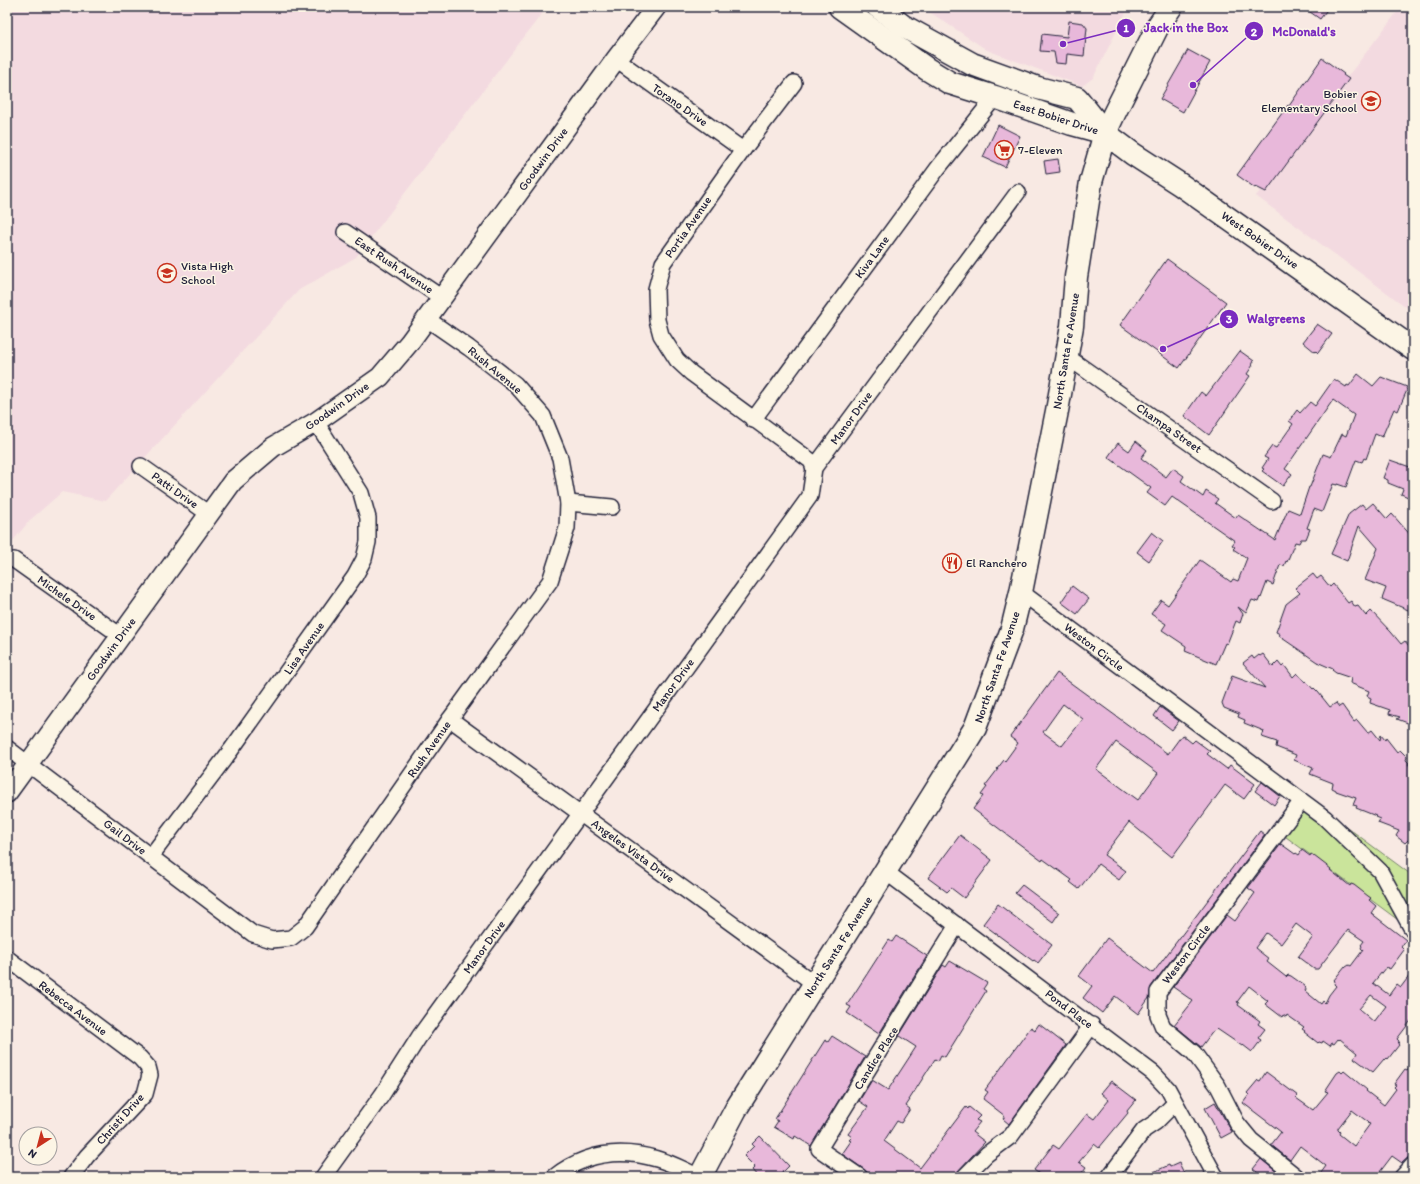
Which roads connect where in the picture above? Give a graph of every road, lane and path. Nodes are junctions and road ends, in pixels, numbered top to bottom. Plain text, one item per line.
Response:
1 (656, 7) edge
2 (840, 7) edge
3 (878, 7) edge
4 (1171, 7) edge
5 (616, 59) junction
6 (794, 83) dead end
7 (995, 97) junction
8 (1105, 133) junction
9 (743, 150) junction
10 (1018, 192) dead end
11 (345, 232) dead end
12 (442, 298) junction
13 (427, 319) junction
14 (1413, 349) edge
15 (1066, 356) junction
16 (753, 420) junction
17 (316, 422) junction
18 (141, 466) dead end
19 (814, 468) junction
20 (1272, 501) dead end
21 (568, 503) junction
22 (612, 507) dead end
23 (209, 514) junction
24 (14, 560) dead end
25 (1021, 592) junction
26 (121, 636) junction
27 (450, 719) junction
28 (7, 748) edge
29 (28, 764) junction
30 (7, 793) edge
31 (1301, 802) junction
32 (580, 813) junction
33 (151, 856) junction
34 (886, 872) junction
35 (957, 925) junction
36 (242, 926) joint
37 (1413, 931) edge
38 (7, 958) edge
39 (815, 984) junction
40 (1092, 1025) junction
41 (140, 1058) joint
42 (1175, 1103) junction
43 (1413, 1165) edge
44 (71, 1177) edge
45 (322, 1177) edge
46 (554, 1177) edge
47 (700, 1177) edge
48 (860, 1177) edge
49 (964, 1177) edge
50 (1109, 1177) edge
51 (1216, 1177) edge
52 (1298, 1177) edge
53 (1402, 1177) edge

1 - 5 street, Goodwin Drive
2 - 7 main road, East Bobier Drive
3 - 8 main road, East Bobier Drive
4 - 8 main road, North Santa Fe Avenue
5 - 9 street, Torano Drive
5 - 12 street, Goodwin Drive
6 - 9 street, Portia Avenue
7 - 8 main road, East Bobier Drive
7 - 16 street, Kiva Lane
8 - 14 main road, West Bobier Drive
8 - 15 main road, North Santa Fe Avenue
9 - 16 street, Portia Avenue
10 - 19 street, Manor Drive
11 - 12 street, East Rush Avenue
12 - 13 street, Goodwin Drive
13 - 17 street, Goodwin Drive
13 - 21 street, Rush Avenue
15 - 20 street, Champa Street
15 - 25 main road, North Santa Fe Avenue
16 - 19 street, Portia Avenue
17 - 23 street, Goodwin Drive
17 - 33 street, Lisa Avenue
18 - 23 street, Patti Drive
19 - 32 street, Manor Drive
21 - 22 street
21 - 27 street, Rush Avenue
23 - 26 street, Goodwin Drive
24 - 26 street, Michele Drive
25 - 31 street, Weston Circle
25 - 34 main road, North Santa Fe Avenue
26 - 29 street, Goodwin Drive
27 - 32 street, Angeles Vista Drive
27 - 36 street, Rush Avenue
28 - 29 street, Gail Drive
29 - 30 street, Goodwin Drive
29 - 33 street, Gail Drive
31 - 37 street, Weston Circle
31 - 52 street, Weston Circle
32 - 39 street, Angeles Vista Drive
32 - 45 street, Manor Drive
33 - 36 street, Gail Drive
34 - 35 street, Pond Place
34 - 39 main road, North Santa Fe Avenue
35 - 40 street, Pond Place
35 - 48 street, Candice Place
38 - 41 street, Rebecca Avenue
39 - 47 main road, North Santa Fe Avenue
40 - 42 street, Pond Place
40 - 49 street
41 - 44 street, Christi Drive
42 - 50 street
42 - 51 street, Pond Place
43 - 53 street
46 - 47 street

